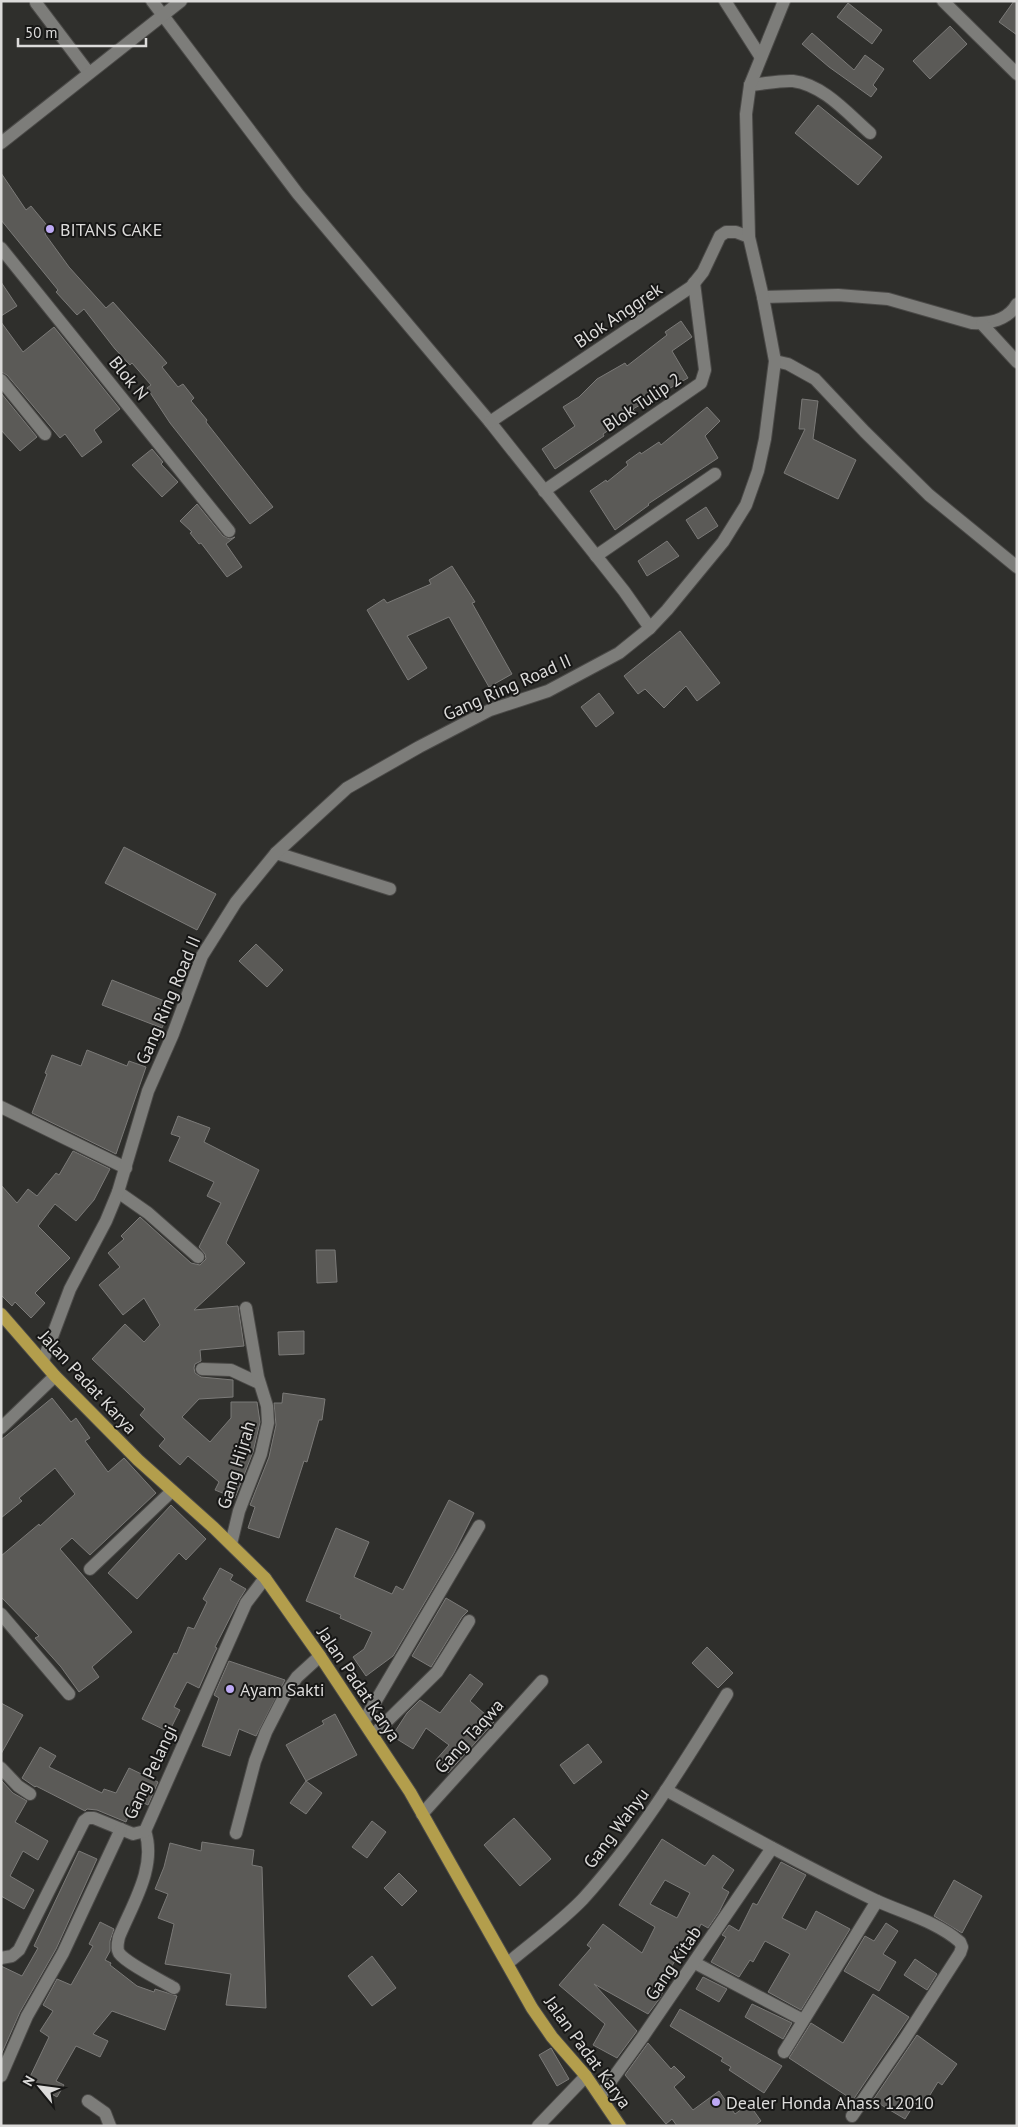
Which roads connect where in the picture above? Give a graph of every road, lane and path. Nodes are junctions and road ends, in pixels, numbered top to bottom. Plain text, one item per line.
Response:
1 (152, 1) edge
2 (181, 1) edge
3 (725, 1) edge
4 (784, 1) edge
5 (943, 1) edge
6 (36, 3) dead end
7 (162, 16) junction
8 (760, 56) junction
9 (89, 73) junction
10 (1017, 74) edge
11 (750, 85) junction
12 (870, 133) dead end
13 (1, 143) edge
14 (749, 237) junction
15 (1, 248) edge
16 (694, 283) junction
17 (763, 297) junction
18 (1017, 304) edge
19 (982, 324) junction
20 (775, 361) junction
21 (1017, 362) edge
22 (1, 380) edge
23 (490, 422) junction
24 (45, 434) dead end
25 (715, 474) dead end
26 (544, 491) junction
27 (229, 531) dead end
28 (596, 556) junction
29 (1017, 566) edge
30 (650, 628) junction
31 (276, 853) junction
32 (390, 890) dead end
33 (1, 1107) edge
34 (126, 1168) junction
35 (118, 1192) junction
36 (198, 1257) dead end
37 (246, 1308) dead end
38 (1, 1314) edge
39 (43, 1361) junction
40 (202, 1369) dead end
41 (55, 1376) junction
42 (259, 1383) junction
43 (1, 1428) edge
44 (172, 1491) junction
45 (479, 1526) dead end
46 (231, 1544) junction
47 (90, 1569) dead end
48 (266, 1578) junction
49 (1, 1614) edge
50 (469, 1621) dead end
51 (320, 1656) junction
52 (542, 1681) dead end
53 (69, 1694) dead end
54 (727, 1694) dead end
55 (364, 1721) junction
56 (373, 1734) junction
57 (1, 1768) edge
58 (666, 1790) junction
59 (30, 1794) dead end
60 (422, 1814) junction
61 (121, 1829) junction
62 (145, 1832) junction
63 (236, 1834) dead end
64 (772, 1848) junction
65 (877, 1901) junction
66 (1, 1958) edge
67 (508, 1963) junction
68 (695, 1963) junction
69 (174, 1988) dead end
70 (803, 2020) junction
71 (784, 2052) dead end
72 (1, 2076) edge
73 (586, 2076) junction
74 (600, 2096) junction
75 (88, 2101) dead end
76 (852, 2116) dead end
77 (110, 2126) edge
78 (538, 2126) edge
79 (620, 2126) edge

1 - 7 street
2 - 7 street
3 - 8 street
4 - 8 street, Gang Ring Road II
5 - 10 street
6 - 9 street
7 - 9 street
7 - 23 street
8 - 11 street, Gang Ring Road II
9 - 13 street
11 - 12 street
11 - 14 street, Gang Ring Road II
14 - 16 street, Blok Anggrek
14 - 17 street, Gang Ring Road II
15 - 27 street, Blok N
16 - 23 street, Blok Anggrek
16 - 26 street, Blok Tulip 2
17 - 19 street
17 - 20 street, Gang Ring Road II
18 - 19 street
19 - 21 street
20 - 29 street
20 - 30 street, Gang Ring Road II
22 - 24 street
23 - 26 street
25 - 28 street
26 - 28 street
28 - 30 street
30 - 31 street, Gang Ring Road II
31 - 32 street
31 - 34 street, Gang Ring Road II
33 - 34 street
34 - 35 street, Gang Ring Road II
35 - 36 street
35 - 39 street, Gang Ring Road II
37 - 42 street, Gang Hijrah
38 - 39 main road, Jalan Padat Karya
39 - 41 main road, Jalan Padat Karya
40 - 42 street
41 - 43 street
41 - 44 main road, Jalan Padat Karya
42 - 46 street, Gang Hijrah
44 - 46 main road, Jalan Padat Karya
44 - 47 street
45 - 55 street
46 - 48 main road, Jalan Padat Karya
48 - 51 main road, Jalan Padat Karya
48 - 62 street, Gang Pelangi
49 - 53 street
50 - 56 street
51 - 55 main road, Jalan Padat Karya
51 - 63 street
52 - 60 street, Gang Taqwa
54 - 58 street, Gang Wahyu
55 - 56 main road, Jalan Padat Karya
56 - 60 main road, Jalan Padat Karya
57 - 59 street
58 - 64 street
58 - 67 street, Gang Wahyu
60 - 67 main road, Jalan Padat Karya
61 - 62 street, Gang Pelangi
61 - 66 street, Gang Pelangi
61 - 72 street
62 - 69 street
64 - 65 street
64 - 68 street, Gang Kitab
65 - 70 street
65 - 76 street
67 - 73 main road, Jalan Padat Karya
68 - 70 street
68 - 74 street, Gang Kitab
70 - 71 street
73 - 74 main road, Jalan Padat Karya
73 - 78 street
74 - 79 main road, Jalan Padat Karya
75 - 77 street

